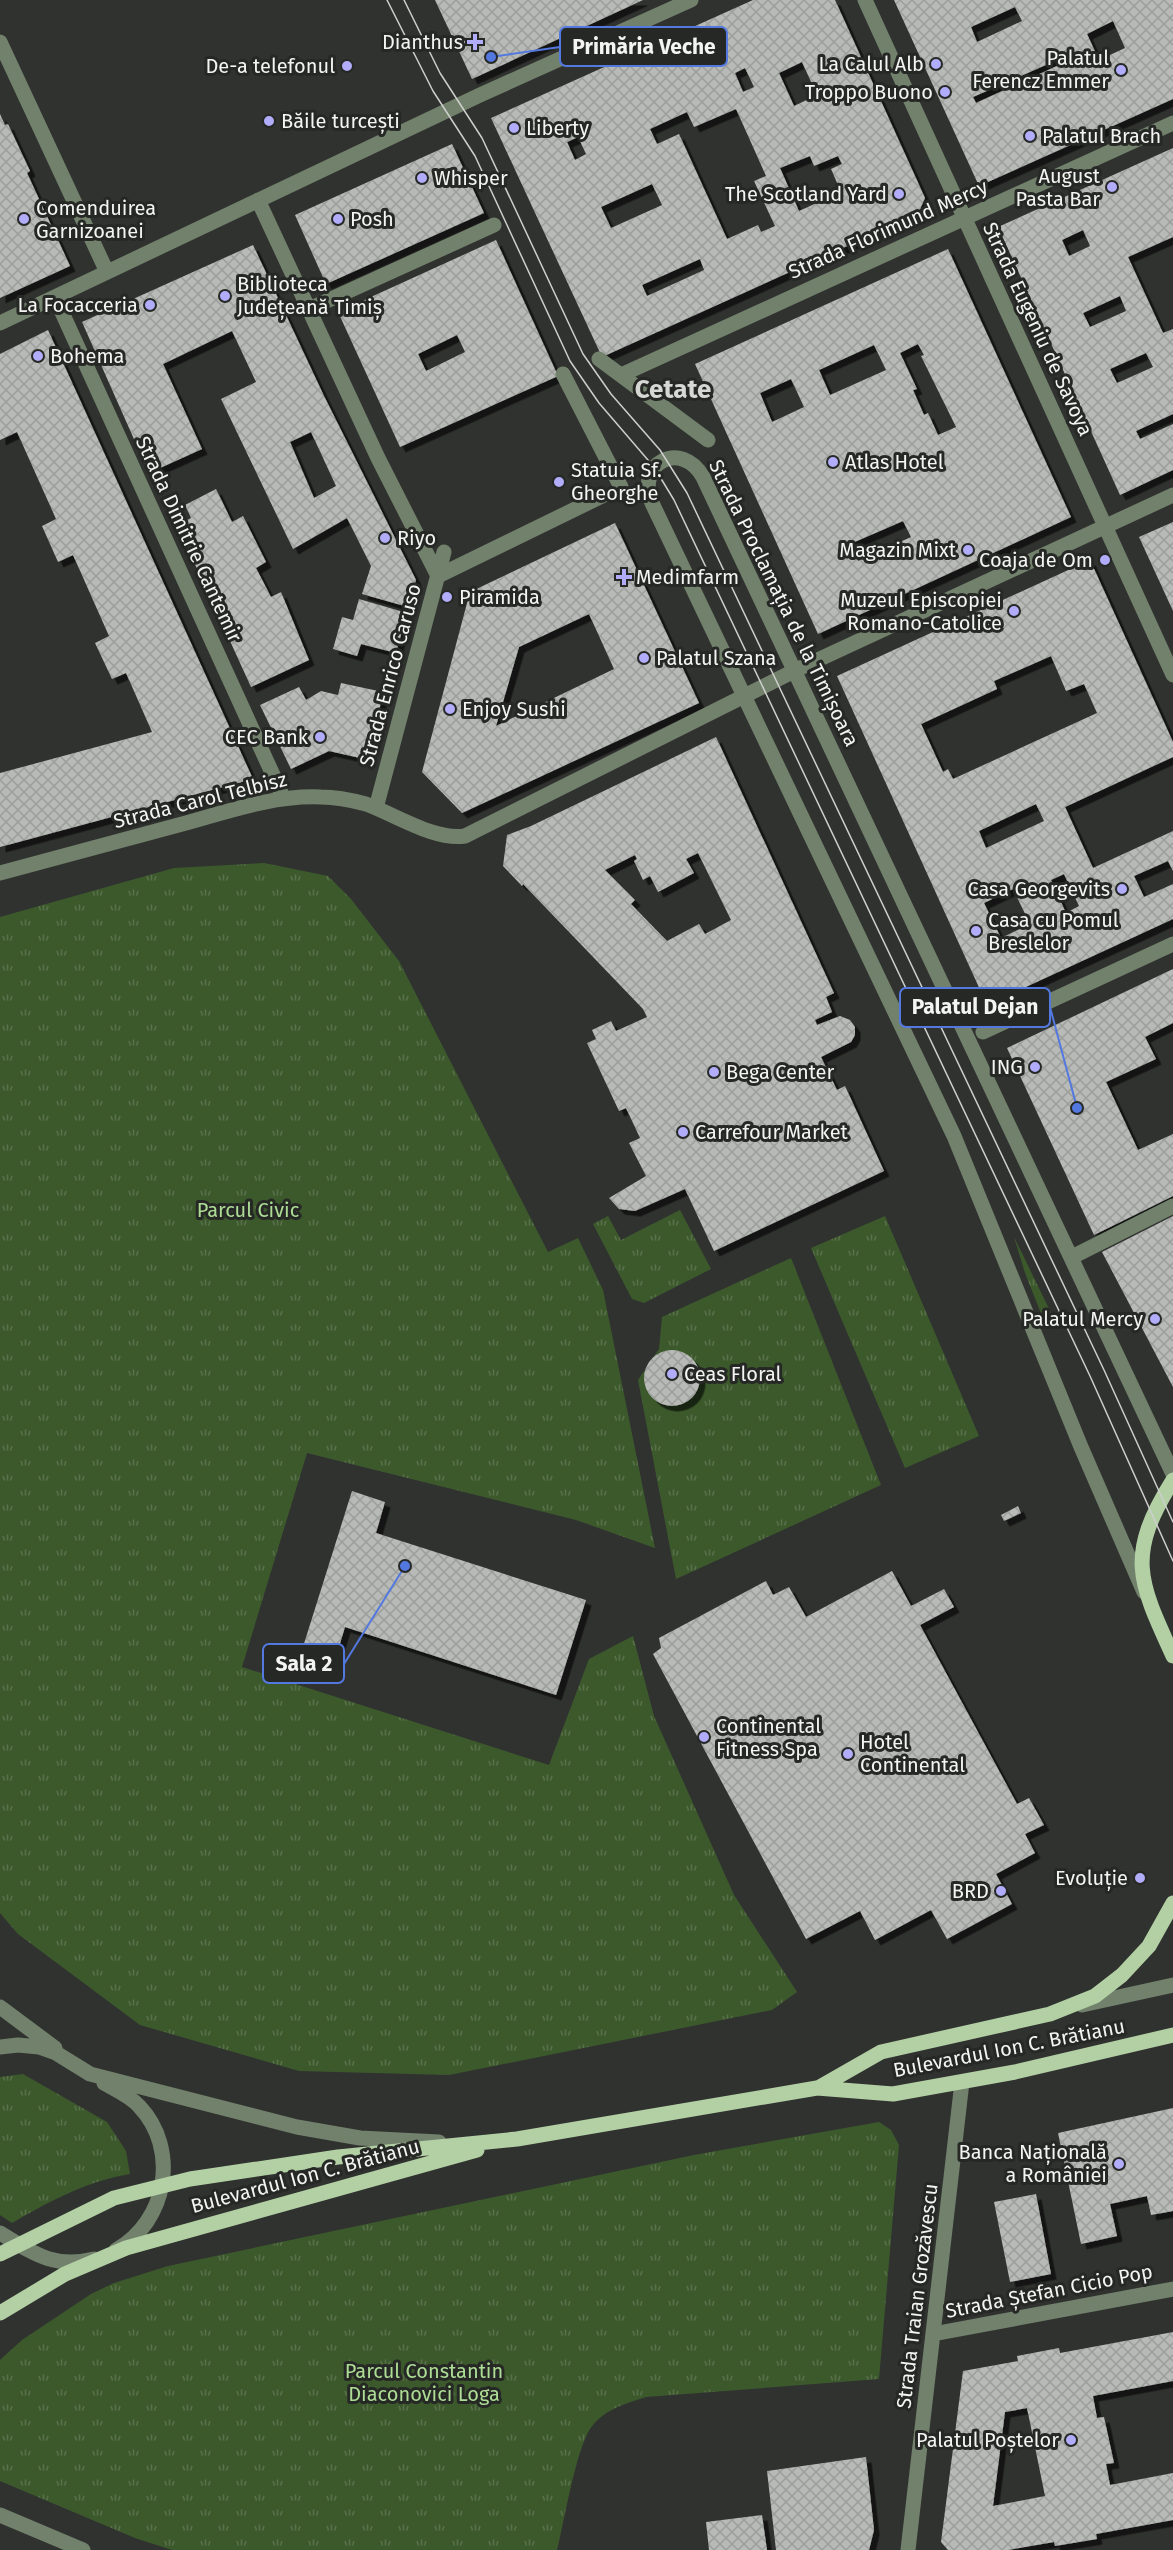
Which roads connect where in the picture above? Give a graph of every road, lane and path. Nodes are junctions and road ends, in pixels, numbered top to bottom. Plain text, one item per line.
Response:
1 (691, 0) edge
2 (865, 0) edge
3 (0, 42) edge
4 (1173, 123) edge
5 (258, 200) junction
6 (964, 217) junction
7 (494, 225) dead end
8 (107, 272) junction
9 (55, 297) junction
10 (309, 309) junction
11 (0, 323) edge
12 (599, 358) dead end
13 (563, 374) dead end
14 (621, 375) junction
15 (708, 440) dead end
16 (621, 487) dead end
17 (1173, 495) edge
18 (602, 496) dead end
19 (1106, 526) junction
20 (444, 552) dead end
21 (438, 576) junction
22 (796, 670) junction
23 (1173, 675) edge
24 (744, 697) junction
25 (284, 799) junction
26 (376, 808) junction
27 (0, 873) edge
28 (1173, 944) edge
29 (983, 1032) dead end
30 (1173, 1206) edge
31 (1072, 1257) junction
32 (1173, 1474) edge
33 (1173, 1480) edge
34 (1150, 1605) junction
35 (1173, 1656) edge
36 (1173, 1904) edge
37 (1173, 1985) edge
38 (0, 2007) edge
39 (1062, 2010) junction
40 (1173, 2035) edge
41 (0, 2047) edge
42 (90, 2074) junction
43 (962, 2082) junction
44 (817, 2088) junction
45 (517, 2139) junction
46 (162, 2185) junction
47 (0, 2233) edge
48 (18, 2244) junction
49 (0, 2254) edge
50 (105, 2255) junction
51 (1173, 2289) edge
52 (0, 2313) edge
53 (933, 2334) junction
54 (0, 2515) edge
55 (83, 2550) edge
56 (908, 2550) edge

1 - 5 street
2 - 6 street, Strada Eugeniu de Savoya
3 - 8 street
4 - 6 street, Strada Florimund Mercy
5 - 8 street
5 - 10 street
6 - 14 street, Strada Florimund Mercy
6 - 19 street, Strada Eugeniu de Savoya
7 - 10 street
8 - 9 street
9 - 11 street
9 - 25 street, Strada Dimitrie Cantemir
10 - 21 street
12 - 14 street
13 - 16 street
14 - 15 street
17 - 19 street, Strada Carol Telbisz
18 - 21 street
19 - 22 street, Strada Carol Telbisz
19 - 23 street, Strada Eugeniu de Savoya
20 - 21 street, Strada Enrico Caruso
21 - 26 street, Strada Enrico Caruso
22 - 24 street, Strada Carol Telbisz
22 - 24 street, Strada Proclamația de la Timișoara
22 - 31 street, Strada Proclamația de la Timișoara
24 - 26 street, Strada Carol Telbisz
24 - 34 street, Strada Proclamația de la Timișoara
25 - 26 street, Strada Carol Telbisz
25 - 27 street, Strada Carol Telbisz
28 - 29 street
30 - 31 street
31 - 32 street, Strada Proclamația de la Timișoara
33 - 34 main road
34 - 35 main road
36 - 39 main road, Bulevardul Ion C. Brătianu
37 - 39 street, Bulevardul Ion C. Brătianu
38 - 42 street, Bulevardul Ion C. Brătianu
39 - 44 main road, Bulevardul Ion C. Brătianu
40 - 43 main road, Bulevardul Ion C. Brătianu
41 - 42 street
42 - 45 street, Bulevardul Ion C. Brătianu
42 - 46 street, Bulevardul Ion C. Brătianu
43 - 44 main road, Bulevardul Ion C. Brătianu
43 - 53 street, Strada Traian Grozăvescu
44 - 45 main road, Bulevardul Ion C. Brătianu
45 - 46 main road, Bulevardul Ion C. Brătianu
45 - 50 main road, Bulevardul Ion C. Brătianu
46 - 48 main road, Bulevardul Ion C. Brătianu
46 - 50 street, Bulevardul Ion C. Brătianu
47 - 48 street, Bulevardul Ion C. Brătianu
48 - 49 main road, Bulevardul Ion C. Brătianu
48 - 50 street, Bulevardul Ion C. Brătianu
50 - 52 main road, Bulevardul Ion C. Brătianu
51 - 53 street, Strada Ștefan Cicio Pop
53 - 56 street, Strada Traian Grozăvescu
54 - 55 street

